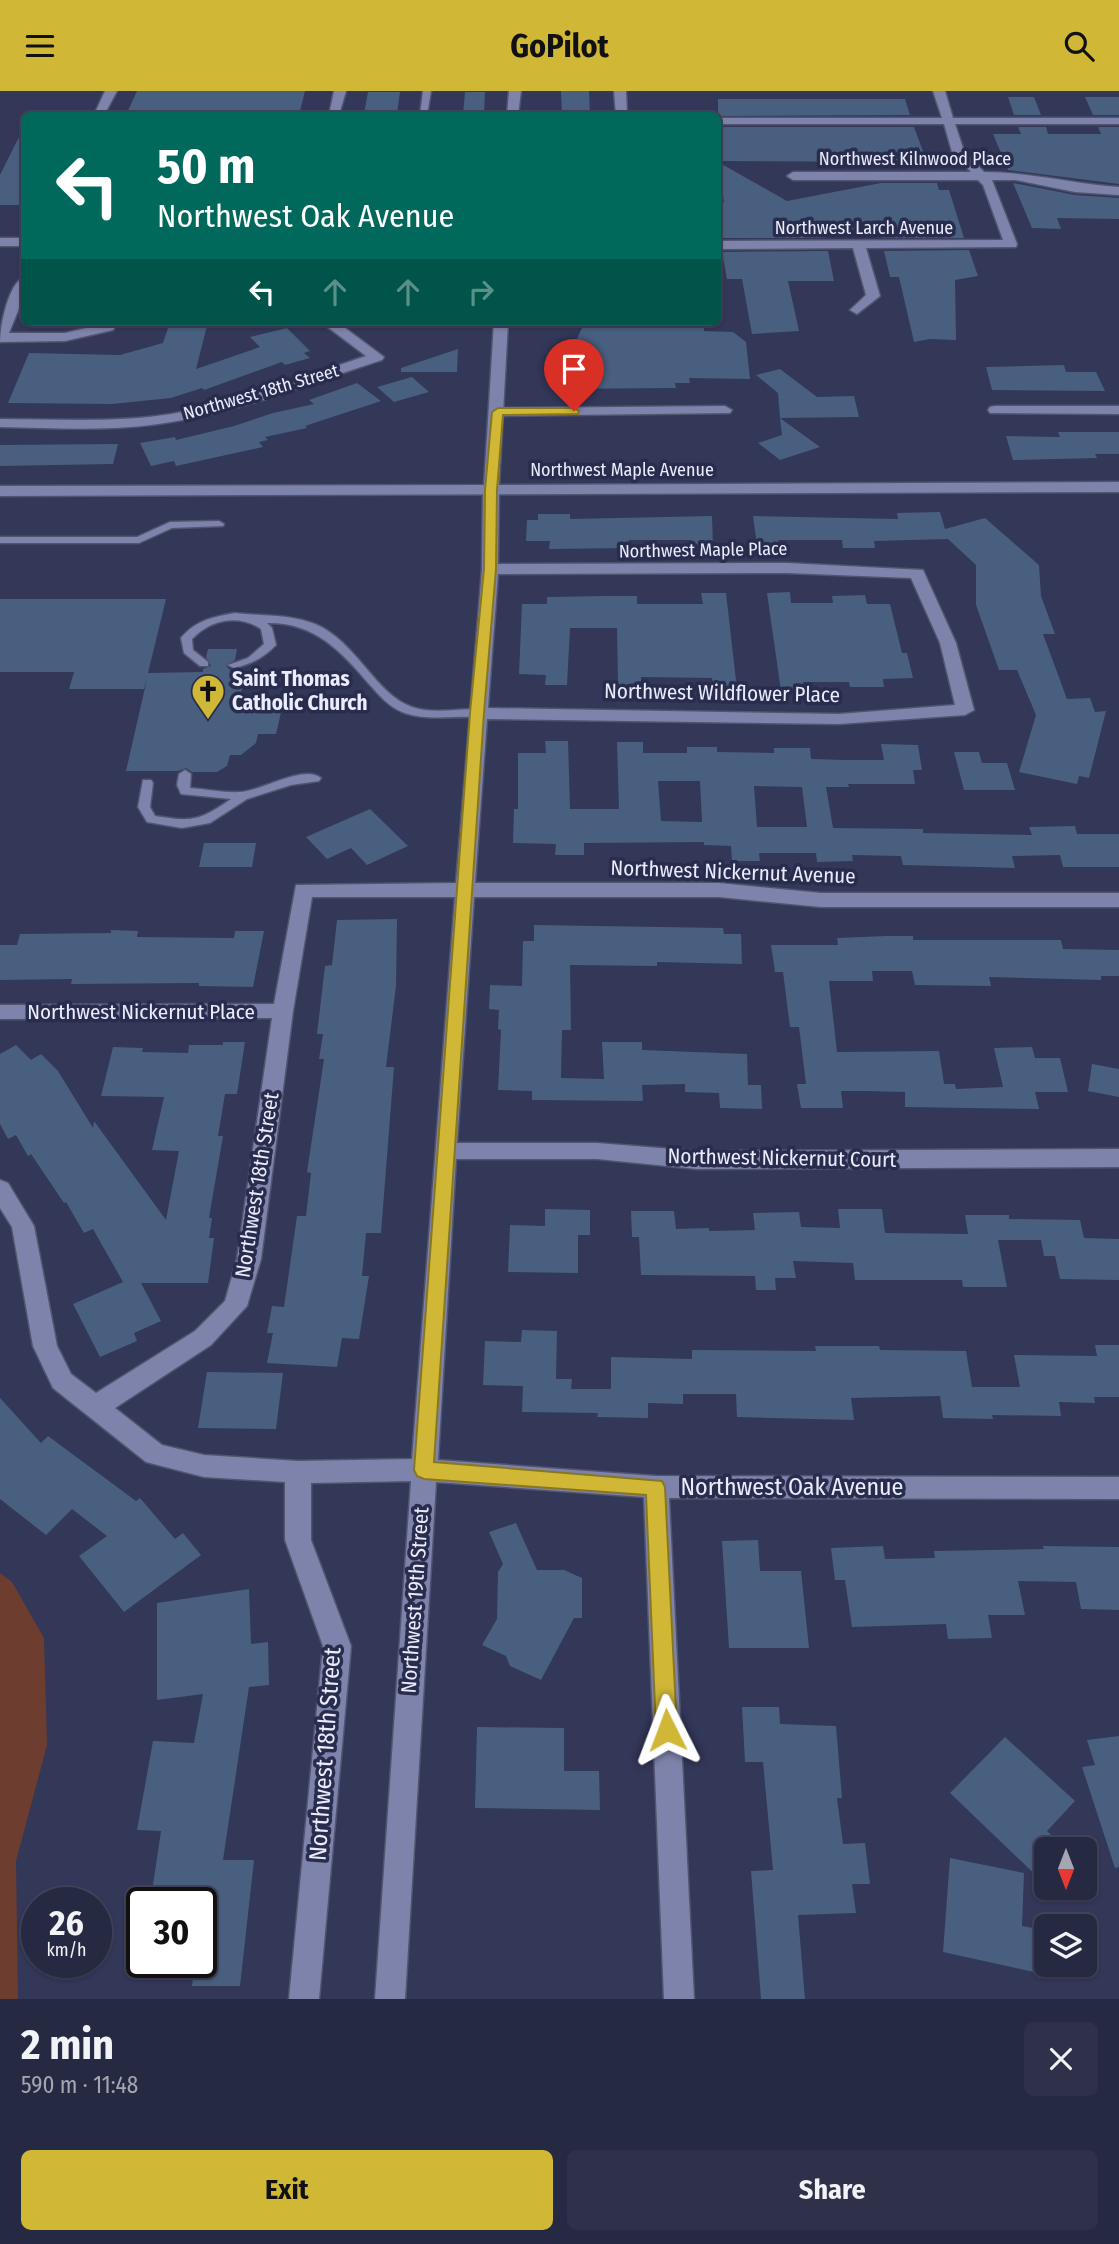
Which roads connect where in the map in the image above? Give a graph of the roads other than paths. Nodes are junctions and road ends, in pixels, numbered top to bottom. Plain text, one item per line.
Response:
1 (111, 91) edge
2 (340, 91) edge
3 (427, 91) edge
4 (514, 91) edge
5 (620, 91) edge
6 (939, 91) edge
7 (100, 112) edge
8 (335, 112) edge
9 (424, 112) edge
10 (513, 112) edge
11 (622, 112) edge
12 (721, 121) edge
13 (948, 121) junction
14 (1119, 121) edge
15 (980, 175) junction
16 (793, 176) dead end
17 (1119, 191) edge
18 (0, 242) edge
19 (21, 242) edge
20 (721, 245) edge
21 (859, 246) junction
22 (21, 288) edge
23 (857, 310) dead end
24 (334, 326) edge
25 (501, 326) edge
26 (108, 327) dead end
27 (0, 337) edge
28 (725, 410) dead end
29 (995, 410) dead end
30 (1119, 410) edge
31 (498, 412) junction
32 (0, 423) edge
33 (1119, 487) edge
34 (491, 490) junction
35 (0, 491) edge
36 (219, 524) dead end
37 (0, 540) edge
38 (490, 569) junction
39 (255, 620) junction
40 (204, 664) dead end
41 (234, 665) dead end
42 (965, 710) joint
43 (477, 713) junction
44 (185, 774) dead end
45 (315, 778) dead end
46 (147, 783) dead end
47 (243, 796) junction
48 (465, 889) junction
49 (303, 890) joint
50 (1119, 900) edge
51 (283, 1011) junction
52 (0, 1012) edge
53 (445, 1151) junction
54 (1119, 1158) edge
55 (0, 1189) edge
56 (94, 1408) junction
57 (424, 1470) junction
58 (298, 1472) junction
59 (656, 1487) junction
60 (1119, 1488) edge
61 (304, 1999) edge
62 (390, 1999) edge
63 (679, 1999) edge

1 - 7 street
2 - 8 street
3 - 9 lane
4 - 10 street
5 - 11 street
6 - 13 street
12 - 13 street
13 - 14 street
13 - 15 street
15 - 16 street, Northwest Kilnwood Place
15 - 17 street, Northwest Kilnwood Place
15 - 21 street, Northwest Larch Avenue
18 - 19 street
20 - 21 street, Northwest Larch Avenue
21 - 23 street
22 - 27 street
24 - 32 street, Northwest 18th Street
25 - 31 street, Northwest 19th Street
26 - 27 street
28 - 31 street
29 - 30 street
31 - 34 street, Northwest 19th Street
33 - 34 street, Northwest Maple Avenue
34 - 35 street, Northwest Maple Avenue
34 - 38 street, Northwest 19th Street
36 - 37 lane
38 - 42 street, Northwest Maple Place
38 - 43 street, Northwest 19th Street
39 - 40 lane
39 - 41 lane
39 - 43 lane
42 - 43 street, Northwest Wildflower Place
43 - 48 street, Northwest 19th Street
44 - 47 lane
45 - 47 lane
46 - 47 lane
48 - 49 street, Northwest Nickernut Avenue
48 - 50 street, Northwest Nickernut Avenue
48 - 53 street, Northwest 19th Street
49 - 51 street, Northwest 18th Street
51 - 52 street, Northwest Nickernut Place
51 - 56 street, Northwest 18th Street
53 - 54 street, Northwest Nickernut Court
53 - 57 street, Northwest 19th Street
55 - 56 street, Northwest Oak Avenue
56 - 58 street, Northwest Oak Avenue
57 - 58 street, Northwest Oak Avenue
57 - 59 street, Northwest Oak Avenue
57 - 62 street, Northwest 19th Street
58 - 61 street, Northwest 18th Street
59 - 60 street, Northwest Oak Avenue
59 - 63 street

